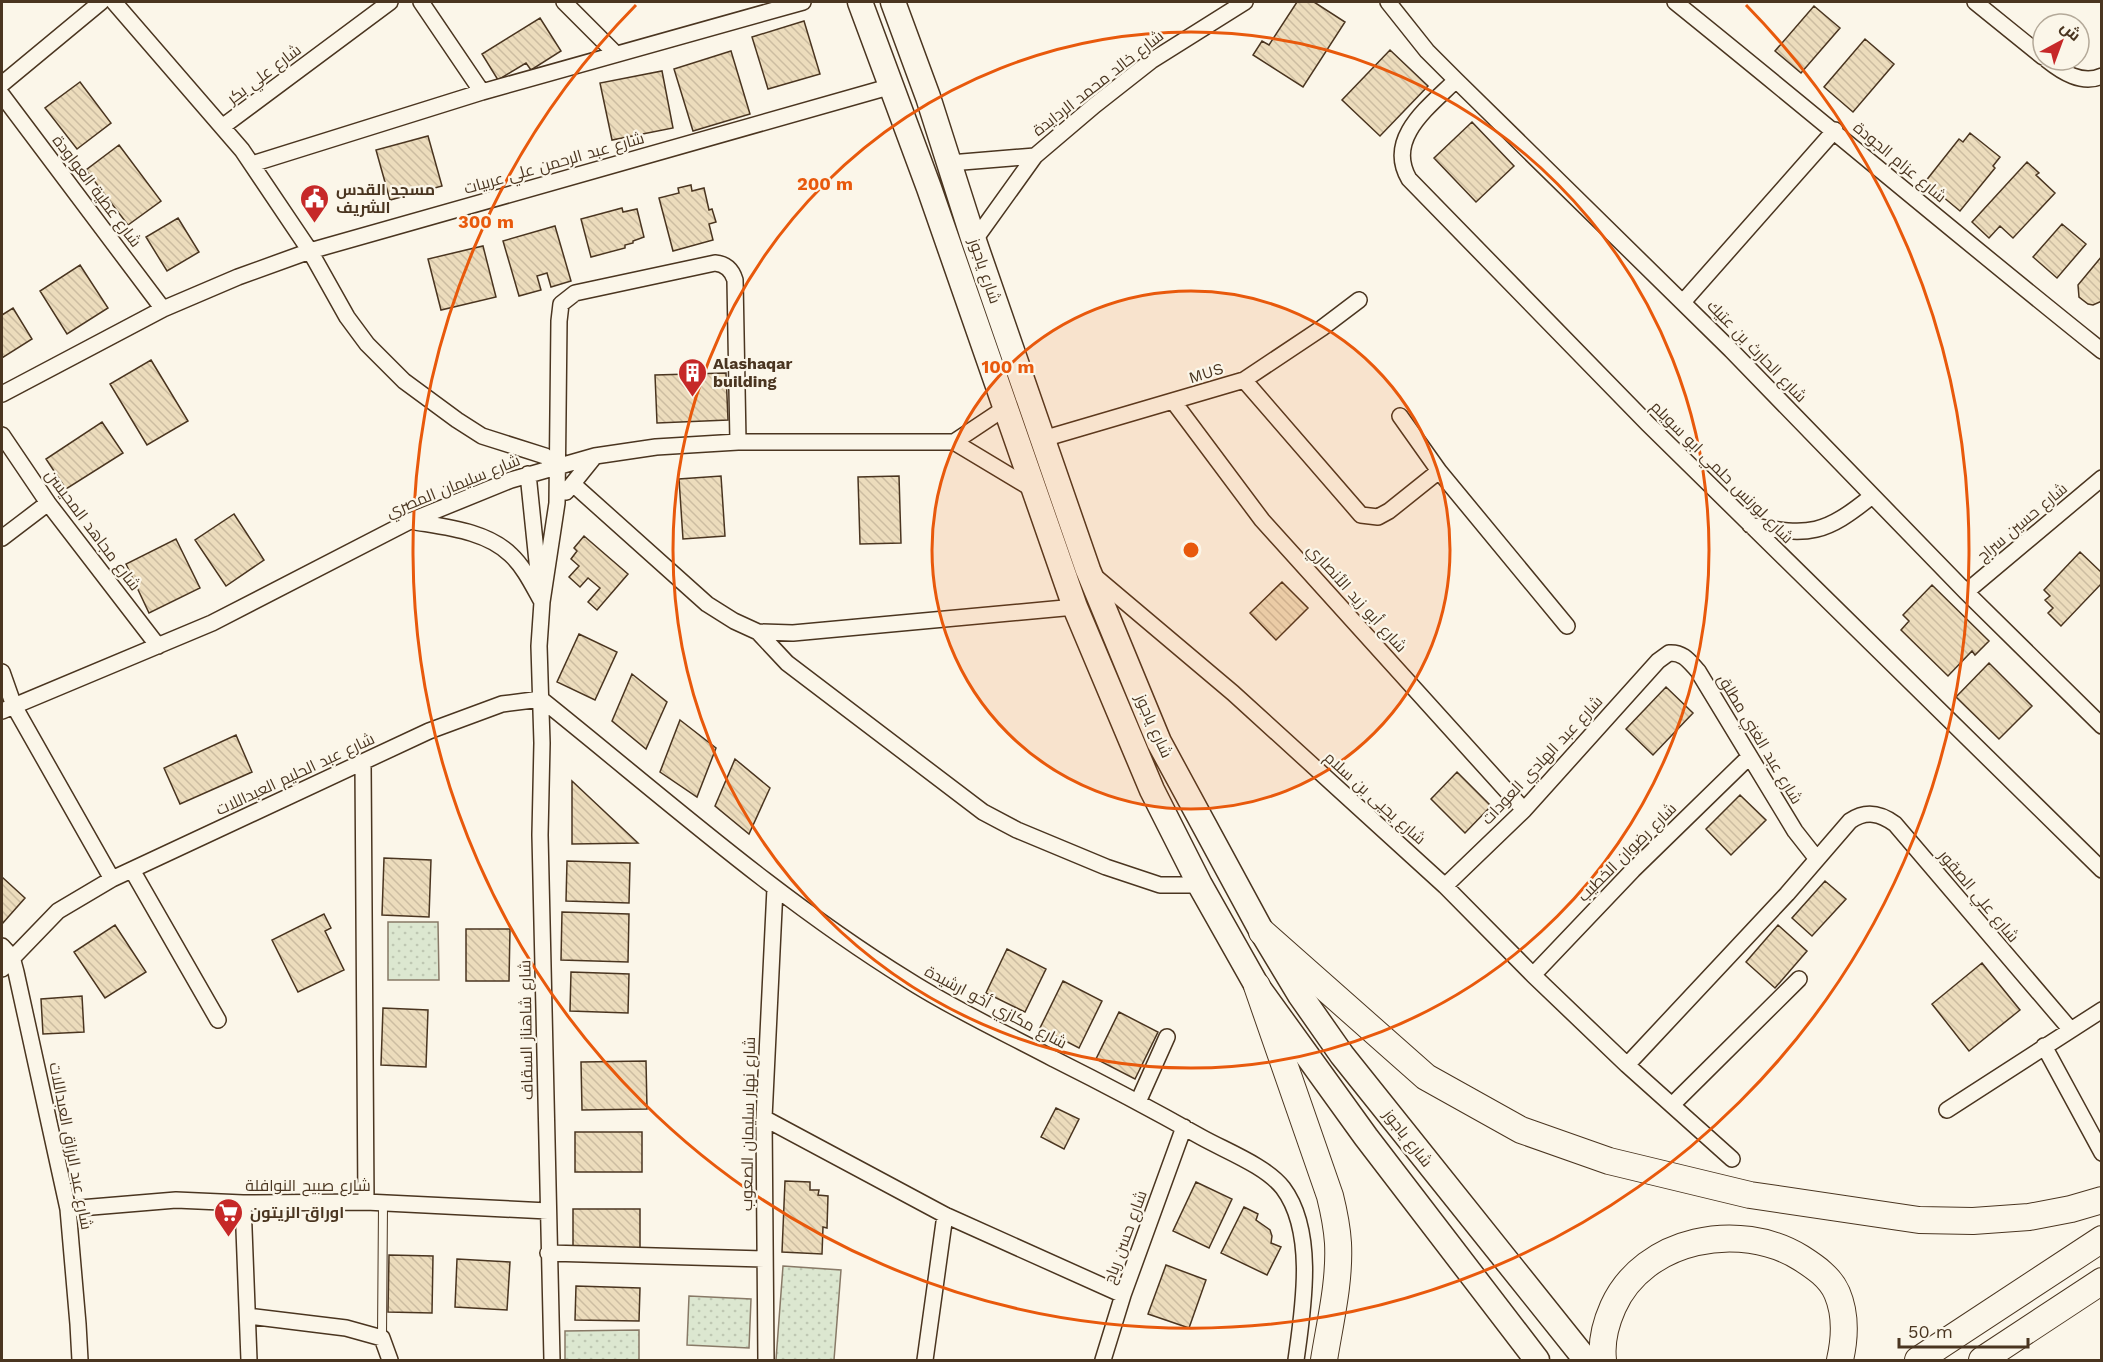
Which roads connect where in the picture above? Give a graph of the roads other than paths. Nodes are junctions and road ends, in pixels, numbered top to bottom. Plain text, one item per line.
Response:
1 (101, 2) edge
2 (114, 2) edge
3 (390, 2) edge
4 (421, 2) edge
5 (564, 2) edge
6 (803, 2) edge
7 (860, 2) edge
8 (895, 2) edge
9 (1245, 2) edge
10 (1388, 2) edge
11 (1675, 2) edge
12 (1975, 2) edge
13 (2031, 47) edge
14 (616, 54) junction
15 (2067, 72) edge
16 (2102, 76) edge
17 (1456, 80) junction
18 (2, 84) edge
19 (892, 86) junction
20 (482, 92) junction
21 (2, 95) edge
22 (222, 127) junction
23 (1834, 130) junction
24 (1035, 156) junction
25 (252, 164) junction
26 (950, 164) junction
27 (974, 241) junction
28 (310, 251) junction
29 (1359, 300) dead end
30 (1683, 302) junction
31 (164, 309) junction
32 (2102, 351) edge
33 (1244, 380) junction
34 (2, 394) edge
35 (1173, 401) junction
36 (1005, 408) junction
37 (1400, 416) dead end
38 (2, 435) edge
39 (1043, 439) junction
40 (738, 442) junction
41 (954, 442) junction
42 (595, 456) junction
43 (557, 466) junction
44 (1439, 471) junction
45 (528, 474) junction
46 (2102, 478) edge
47 (573, 484) junction
48 (1034, 490) junction
49 (1872, 496) junction
50 (48, 503) junction
51 (557, 503) junction
52 (410, 521) junction
53 (1750, 525) junction
54 (2, 538) edge
55 (1088, 570) junction
56 (1966, 592) junction
57 (542, 602) junction
58 (1075, 607) junction
59 (1567, 626) dead end
60 (758, 632) junction
61 (158, 645) junction
62 (1663, 657) joint
63 (2, 672) edge
64 (541, 699) junction
65 (8, 708) edge
66 (2102, 726) edge
67 (1749, 758) junction
68 (363, 763) junction
69 (1524, 810) junction
70 (1817, 859) junction
71 (132, 870) junction
72 (2102, 870) edge
73 (112, 879) junction
74 (1200, 885) junction
75 (1445, 886) junction
76 (775, 888) junction
77 (1262, 932) junction
78 (7, 951) edge
79 (2, 969) edge
80 (1533, 975) junction
81 (1799, 979) dead end
82 (1257, 986) junction
83 (2102, 1010) edge
84 (218, 1020) dead end
85 (2070, 1029) junction
86 (1167, 1037) dead end
87 (2044, 1046) junction
88 (1627, 1065) junction
89 (1138, 1102) junction
90 (1672, 1105) junction
91 (1947, 1110) dead end
92 (764, 1118) junction
93 (1184, 1127) junction
94 (2102, 1153) edge
95 (1732, 1159) dead end
96 (2102, 1200) edge
97 (243, 1203) junction
98 (366, 1203) junction
99 (383, 1204) junction
100 (68, 1209) junction
101 (548, 1211) junction
102 (945, 1215) junction
103 (2102, 1239) edge
104 (548, 1253) junction
105 (764, 1259) junction
106 (2102, 1281) edge
107 (1123, 1295) junction
108 (248, 1316) junction
109 (382, 1338) junction
110 (80, 1360) edge
111 (249, 1360) edge
112 (390, 1360) edge
113 (552, 1360) edge
114 (766, 1360) edge
115 (925, 1360) edge
116 (1103, 1360) edge
117 (1296, 1360) edge
118 (1324, 1360) edge
119 (1537, 1360) edge
120 (1586, 1360) edge
121 (1603, 1360) edge
122 (1840, 1360) edge
123 (1918, 1360) edge
124 (1982, 1360) edge

1 - 18 street
2 - 22 street
3 - 22 street, شارع علي بكر
4 - 20 street
5 - 14 street
6 - 14 street
7 - 19 main road, شارع ياجوز
8 - 26 main road, شارع ياجوز
9 - 24 street, شارع خالد محمد الردايدة
10 - 17 street, شارع الحارث بن عتيك
11 - 23 street, شارع عزام الجودة
12 - 13 street
14 - 20 street
15 - 16 street
17 - 30 street, شارع الحارث بن عتيك
17 - 53 street, شارع لورنس حلمي ابو سويلم
19 - 28 street, شارع عبد الرحمن علي عربيات
19 - 36 main road, شارع ياجوز
20 - 25 street
21 - 31 street, شارع عطية العواودة
22 - 25 street, شارع علي بكر
23 - 30 street
23 - 32 street, شارع عزام الجودة
24 - 26 street, شارع خالد محمد الردايدة
24 - 27 street, شارع خالد محمد الردايدة
25 - 28 street, شارع علي بكر
26 - 27 main road, شارع ياجوز
27 - 39 main road, شارع ياجوز
28 - 31 street, شارع عبد الرحمن علي عربيات
28 - 43 street, شارع علي بكر
29 - 33 street, MUS
30 - 49 street, شارع الحارث بن عتيك
31 - 34 street, شارع عبد الرحمن علي عربيات
33 - 35 street, MUS
33 - 44 street
35 - 39 street, MUS
35 - 69 street, شارع أبو زيد الأنصاري
36 - 41 street
36 - 48 main road, شارع ياجوز
37 - 44 street
38 - 50 street, شارع مجاهد المحيسن
39 - 55 main road, شارع ياجوز
40 - 41 street, شارع سليمان المصري
40 - 42 street, شارع سليمان المصري
40 - 43 street
41 - 48 street
42 - 43 street, شارع سليمان المصري
42 - 47 street
43 - 45 street, شارع سليمان المصري
43 - 51 street
44 - 59 street
45 - 52 street, شارع سليمان المصري
45 - 57 street
46 - 56 street, شارع حسين سراج
47 - 51 street
47 - 60 street
48 - 58 main road, شارع ياجوز
49 - 53 street
49 - 56 street, شارع الحارث بن عتيك
50 - 54 street
50 - 61 street, شارع مجاهد المحيسن
51 - 57 street
52 - 57 street
52 - 61 street, شارع سليمان المصري
53 - 72 street, شارع لورنس حلمي ابو سويلم
55 - 75 street, شارع يحيى بن سلام
55 - 77 main road, شارع ياجوز
56 - 66 street, شارع الحارث بن عتيك
57 - 64 street
58 - 60 street
58 - 74 main road, شارع ياجوز
60 - 74 street
61 - 65 street, شارع سليمان المصري
62 - 67 street, شارع عبد الغني مطلق
62 - 69 street, شارع عبد الهادي العودات
63 - 65 street
64 - 68 street, شارع عبد الحليم العبداللات
64 - 76 street, شارع مكازي أخو ارشيدة
64 - 101 street, شارع شاهناز السقاف
65 - 73 street
67 - 70 street, شارع عبد الغني مطلق
67 - 80 street, شارع رضوان الخطيب
68 - 71 street, شارع عبد الحليم العبداللات
68 - 98 street
69 - 75 street, شارع عبد الهادي العودات
70 - 85 street, شارع علي الصقور
70 - 88 street
71 - 73 street, شارع عبد الحليم العبداللات
71 - 84 street
73 - 78 street, شارع عبد الحليم العبداللات
74 - 82 main road, شارع ياجوز
75 - 80 street, شارع يحيى بن سلام
76 - 89 street, شارع مكازي أخو ارشيدة
76 - 92 street, شارع نهار سليمان الصعوب
77 - 96 highway
77 - 120 main road, شارع ياجوز
78 - 79 street, شارع عبد الحليم العبداللات
78 - 100 street, شارع عبد الرزاق العبداللات
80 - 88 street, شارع يحيى بن سلام
81 - 90 street
82 - 118 highway
82 - 119 main road, شارع ياجوز
83 - 85 street
85 - 87 street
86 - 89 street
87 - 91 street
87 - 94 street
88 - 90 street, شارع يحيى بن سلام
89 - 93 street, شارع مكازي أخو ارشيدة
90 - 95 street, شارع يحيى بن سلام
92 - 102 street
92 - 105 street, شارع نهار سليمان الصعوب
93 - 107 street, شارع حسن رباح
93 - 117 street, شارع مكازي أخو ارشيدة
97 - 98 street, شارع صبيح النوافلة
97 - 100 street, شارع صبيح النوافلة
97 - 108 street
98 - 99 street, شارع صبيح النوافلة
99 - 101 street, شارع صبيح النوافلة
99 - 109 lane
100 - 110 street, شارع عبد الرزاق العبداللات
101 - 104 street, شارع شاهناز السقاف
102 - 107 street
102 - 115 street
103 - 123 highway
104 - 105 street
104 - 113 street, شارع شاهناز السقاف
105 - 114 street, شارع نهار سليمان الصعوب
106 - 124 highway
107 - 116 street, شارع حسن رباح
108 - 109 street
108 - 111 street
109 - 112 street
121 - 122 highway

